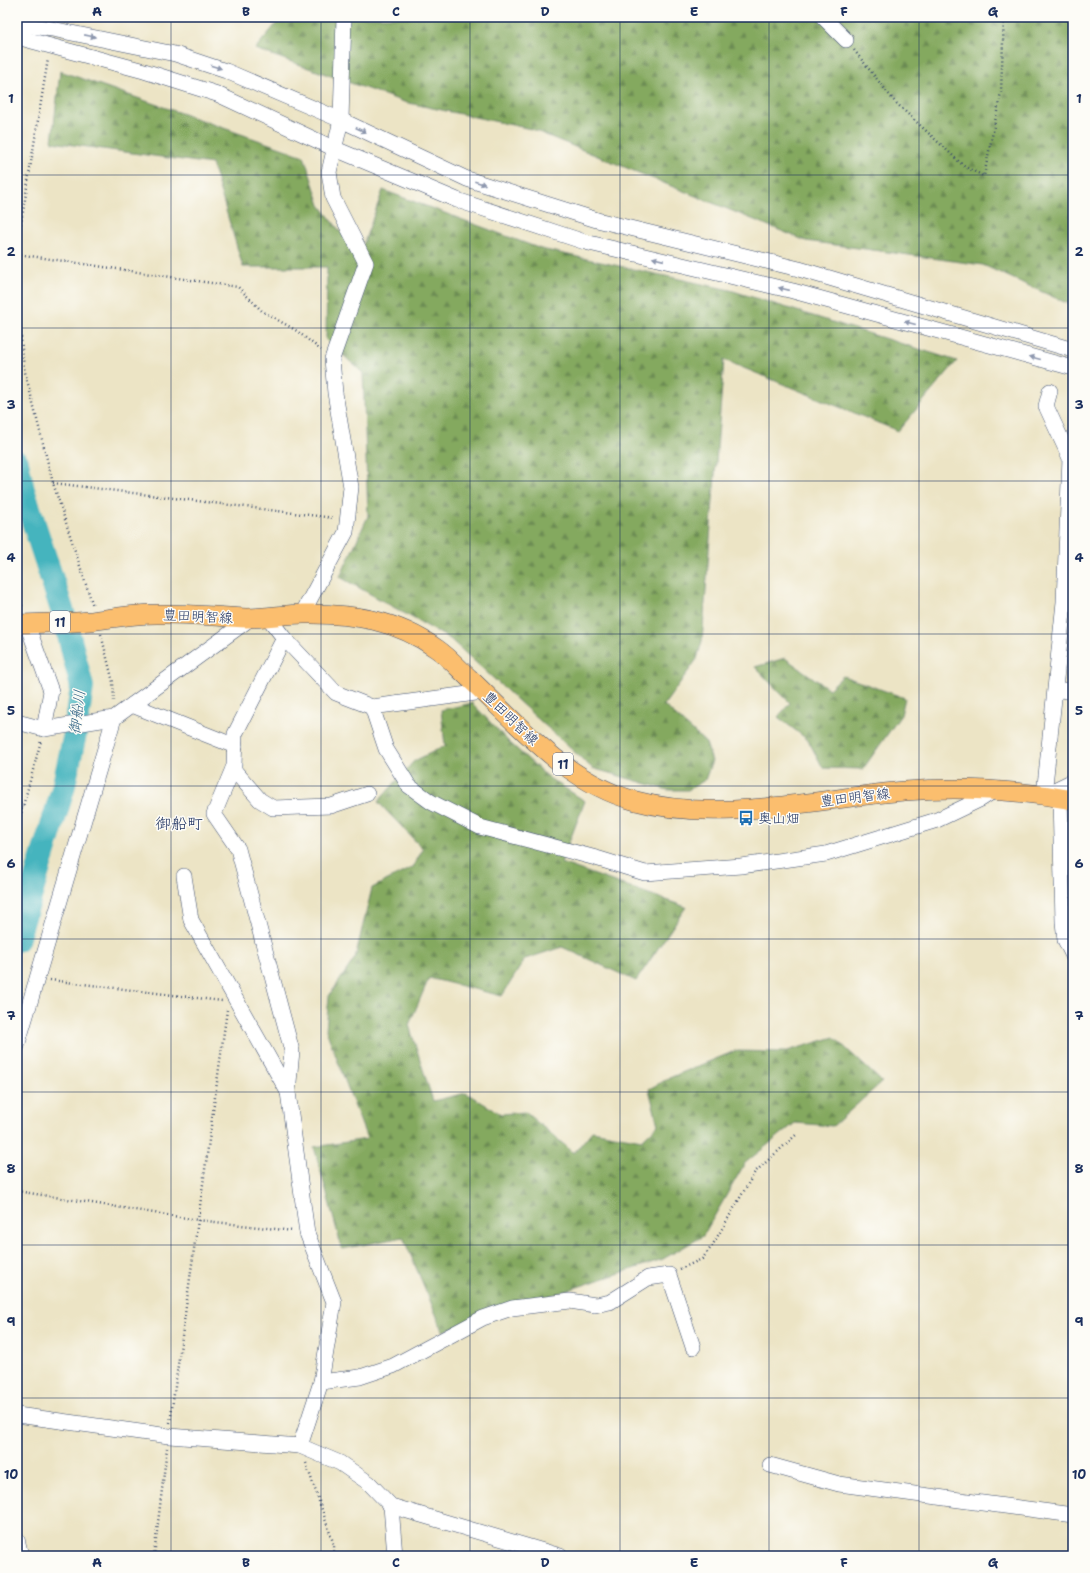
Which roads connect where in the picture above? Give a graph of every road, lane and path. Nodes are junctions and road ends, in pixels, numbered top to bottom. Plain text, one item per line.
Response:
1 (344, 17) edge
2 (823, 17) edge
3 (1004, 17) edge
4 (17, 24) edge
5 (17, 37) edge
6 (846, 40) joint
7 (50, 45) junction
8 (341, 120) junction
9 (333, 148) junction
10 (17, 248) edge
11 (17, 254) edge
12 (17, 297) edge
13 (1073, 350) edge
14 (332, 359) junction
15 (1073, 368) edge
16 (1050, 391) dead end
17 (53, 483) junction
18 (1071, 483) edge
19 (348, 520) junction
20 (1069, 602) edge
21 (302, 614) junction
22 (259, 617) junction
23 (95, 620) junction
24 (22, 624) edge
25 (284, 638) junction
26 (1056, 689) junction
27 (483, 692) junction
28 (1073, 692) edge
29 (132, 705) junction
30 (372, 707) junction
31 (114, 718) junction
32 (17, 722) edge
33 (48, 729) junction
34 (235, 746) junction
35 (232, 769) junction
36 (1073, 781) edge
37 (996, 789) junction
38 (368, 794) dead end
39 (1059, 798) edge
40 (17, 800) edge
41 (24, 806) junction
42 (17, 828) edge
43 (184, 876) dead end
44 (1073, 956) edge
45 (38, 978) junction
46 (229, 995) junction
47 (17, 1046) edge
48 (288, 1092) junction
49 (796, 1135) dead end
50 (17, 1191) edge
51 (198, 1220) junction
52 (307, 1233) junction
53 (669, 1275) junction
54 (694, 1347) dead end
55 (321, 1382) junction
56 (17, 1415) edge
57 (169, 1436) junction
58 (300, 1446) junction
59 (770, 1465) dead end
60 (391, 1506) junction
61 (1073, 1515) edge
62 (17, 1539) edge
63 (21, 1556) edge
64 (154, 1556) edge
65 (334, 1556) edge
66 (395, 1556) edge
67 (560, 1556) edge

1 - 8 street
2 - 6 street
3 - 6 path
4 -> 8 street
5 - 7 street
7 - 9 street
7 - 10 path
8 - 9 street
8 -> 13 street
9 - 14 street
15 -> 9 street
11 - 14 path
12 - 17 path
14 - 19 street
16 - 18 street
17 - 19 path
17 - 23 path
18 - 20 street
19 - 21 street
20 - 26 street
21 - 22 main road, 豊田明智線 / 11
21 - 27 main road, 豊田明智線 / 11
22 - 23 main road, 豊田明智線 / 11
22 - 25 street
22 - 29 street
23 - 24 main road, 豊田明智線 / 11
23 - 31 path
24 - 33 street
25 - 30 street
25 - 34 street
26 - 28 street
26 - 39 street
27 - 30 street
27 - 37 main road, 豊田明智線 / 11
29 - 31 street
29 - 34 street
30 - 37 street
31 - 33 street
31 - 45 street
32 - 33 street
33 - 41 path
34 - 35 street
35 - 38 street
35 - 48 street
36 - 39 street
37 - 39 main road, 豊田明智線 / 11
39 - 44 street
40 - 41 path
41 - 42 path
43 - 46 street
45 - 46 path
45 - 47 street
46 - 48 street
46 - 51 path
48 - 52 street
49 - 53 path
50 - 51 path
51 - 52 path
51 - 57 path
52 - 55 street
53 - 54 street
53 - 55 street
55 - 58 street
56 - 57 street
57 - 58 street
57 - 64 path
58 - 60 street
58 - 65 path
59 - 61 street
60 - 66 street
60 - 67 street
62 - 63 street

